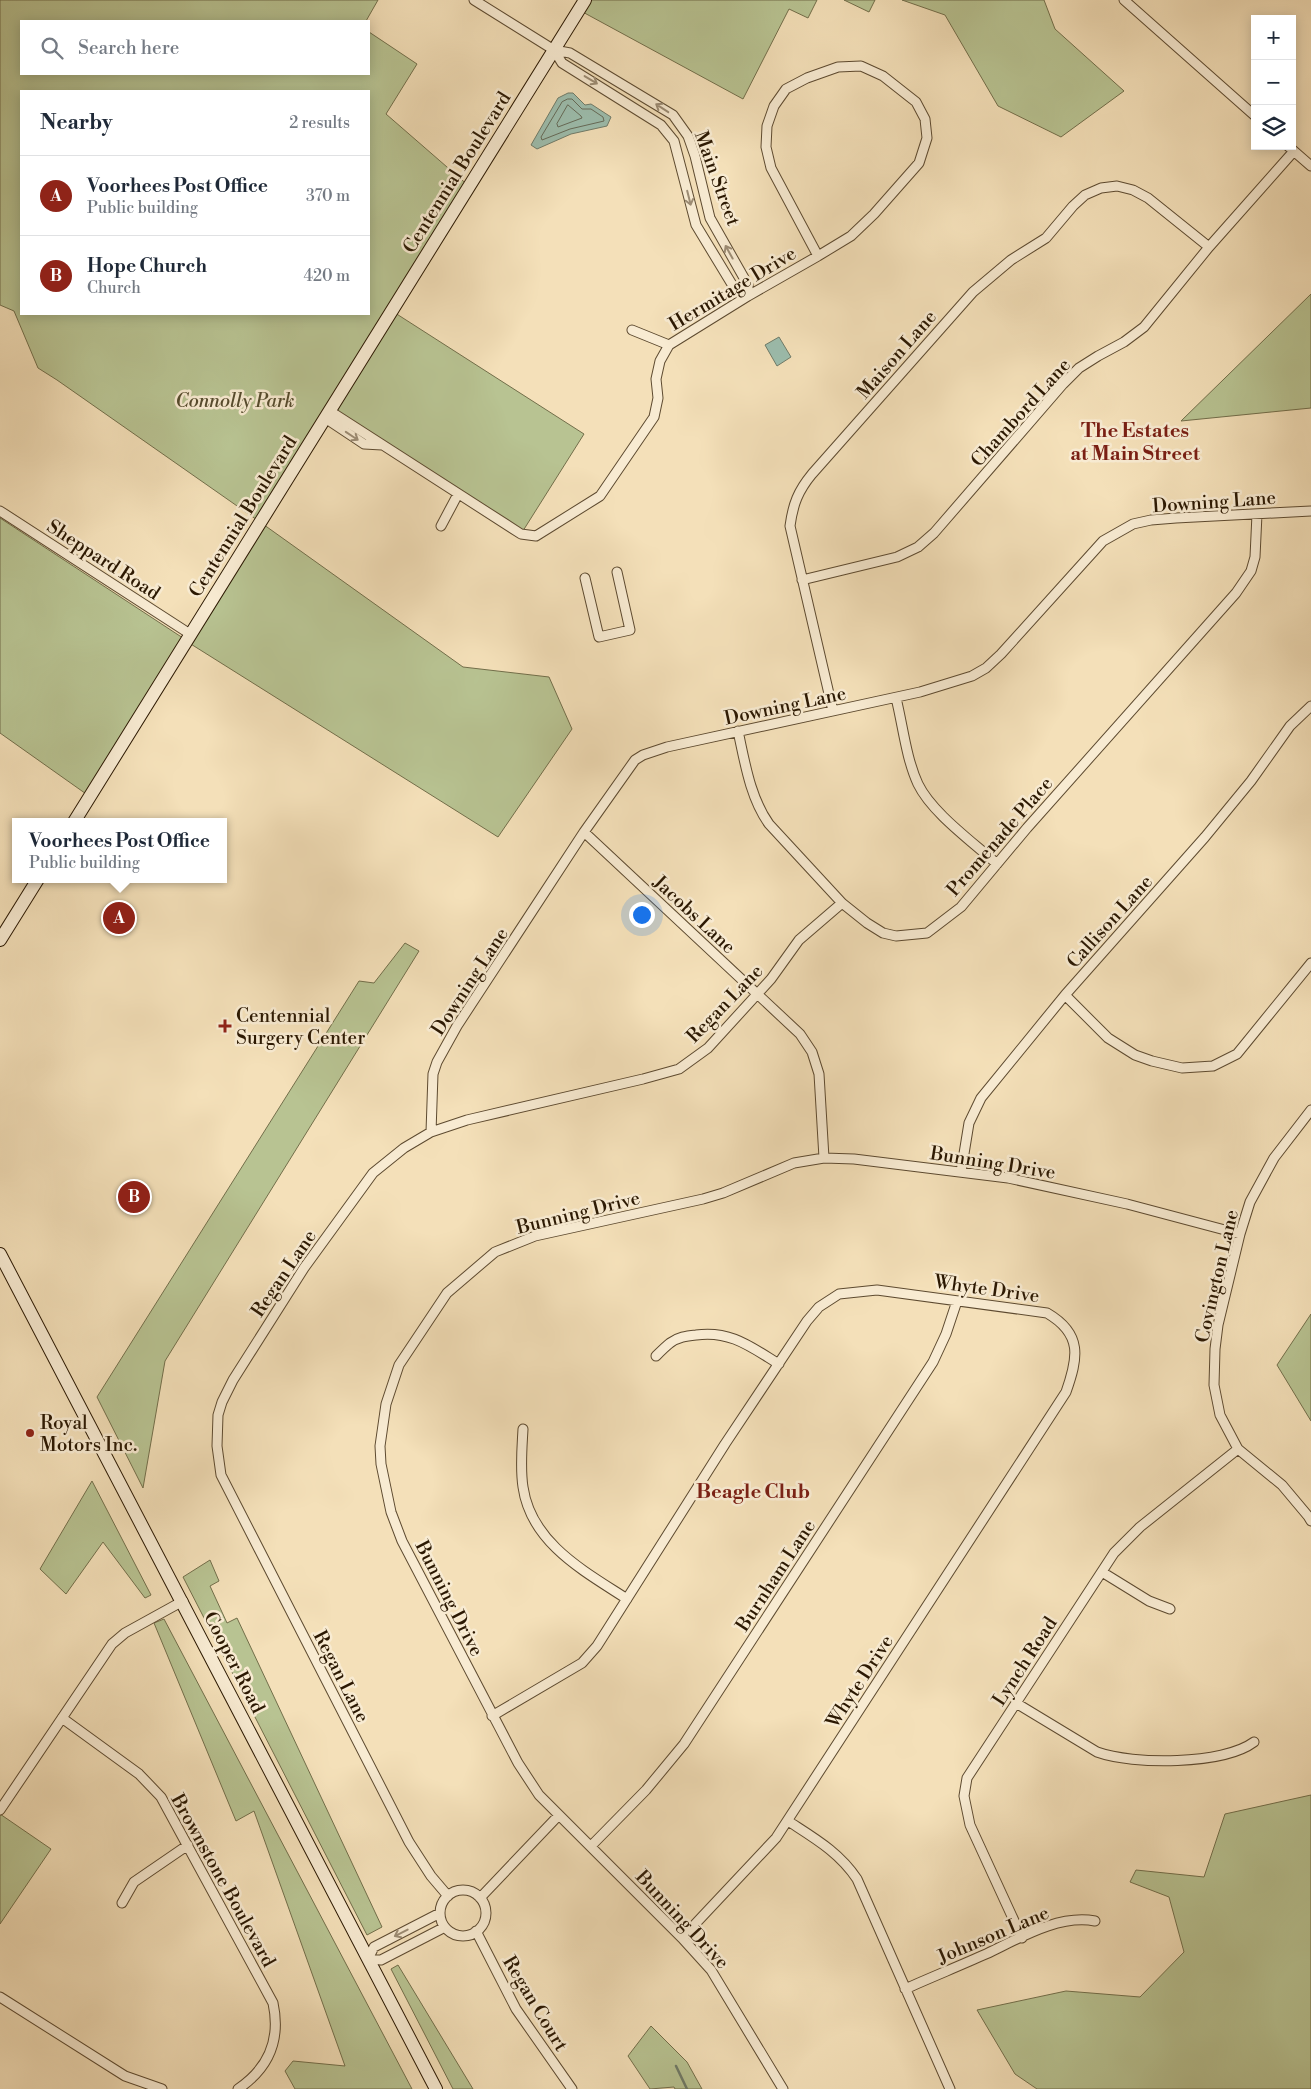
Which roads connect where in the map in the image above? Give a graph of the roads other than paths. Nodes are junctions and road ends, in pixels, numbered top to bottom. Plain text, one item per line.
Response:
1 (474, 0) edge
2 (585, 0) edge
3 (1124, 0) edge
4 (554, 50) junction
5 (1251, 112) edge
6 (1290, 150) edge
7 (1292, 150) edge
8 (1311, 166) edge
9 (1210, 247) junction
10 (818, 256) junction
11 (748, 296) junction
12 (632, 330) dead end
13 (669, 345) junction
14 (327, 414) junction
15 (458, 494) junction
16 (0, 511) edge
17 (1311, 511) edge
18 (1257, 514) junction
19 (441, 526) dead end
20 (617, 572) dead end
21 (585, 578) dead end
22 (802, 580) junction
23 (190, 634) junction
24 (896, 698) junction
25 (1311, 706) edge
26 (833, 711) junction
27 (738, 731) junction
28 (76, 818) edge
29 (584, 832) junction
30 (997, 864) junction
31 (36, 883) edge
32 (842, 902) junction
33 (0, 940) edge
34 (1311, 963) edge
35 (757, 994) junction
36 (1065, 995) junction
37 (1311, 1110) edge
38 (431, 1132) junction
39 (824, 1158) junction
40 (961, 1172) junction
41 (1240, 1234) junction
42 (0, 1254) edge
43 (957, 1300) junction
44 (656, 1356) dead end
45 (778, 1364) junction
46 (523, 1429) dead end
47 (1238, 1449) junction
48 (1311, 1521) edge
49 (1102, 1572) junction
50 (627, 1598) junction
51 (182, 1601) junction
52 (1170, 1609) dead end
53 (1016, 1703) junction
54 (492, 1716) junction
55 (62, 1718) junction
56 (1254, 1742) dead end
57 (0, 1810) edge
58 (559, 1815) junction
59 (788, 1820) junction
60 (188, 1845) junction
61 (591, 1846) junction
62 (448, 1896) junction
63 (480, 1898) junction
64 (122, 1903) dead end
65 (440, 1913) junction
66 (1094, 1921) dead end
67 (445, 1927) junction
68 (476, 1931) junction
69 (682, 1938) junction
70 (1022, 1938) junction
71 (368, 1959) junction
72 (906, 1989) junction
73 (0, 1997) edge
74 (162, 2089) edge
75 (238, 2089) edge
76 (436, 2089) edge
77 (572, 2089) edge
78 (783, 2089) edge
79 (950, 2089) edge

1 - 4 street, Main Street
2 - 4 main road, Centennial Boulevard
3 - 5 street
4 -> 11 street, Main Street
11 -> 4 street, Main Street
4 - 14 main road, Centennial Boulevard
6 - 9 street, Chambord Lane
7 - 8 street
9 - 22 street, Chambord Lane
9 - 22 street, Maison Lane
10 - 10 street, Hermitage Drive
10 - 11 street, Hermitage Drive
11 - 13 street, Hermitage Drive
12 - 13 street
13 - 15 street, Hermitage Drive
14 - 15 street, Hermitage Drive
14 - 23 main road, Centennial Boulevard
15 - 19 street
16 - 23 street, Sheppard Road
17 - 18 street, Downing Lane
18 - 24 street, Downing Lane
18 - 30 street, Promenade Place
20 - 21 street
22 - 26 street, Maison Lane
23 - 28 main road, Centennial Boulevard
24 - 26 street, Downing Lane
24 - 30 street
25 - 36 street, Callison Lane
26 - 27 street, Downing Lane
27 - 29 street, Downing Lane
27 - 32 street, Promenade Place
29 - 35 street, Jacobs Lane
29 - 38 street, Downing Lane
30 - 32 street, Promenade Place
31 - 33 main road
32 - 35 street, Regan Lane
34 - 36 street
35 - 38 street, Regan Lane
35 - 39 street, Jacobs Lane
36 - 40 street, Callison Lane
37 - 41 street, Covington Lane
38 - 62 street, Regan Lane
39 - 40 street, Bunning Drive
39 - 54 street, Bunning Drive
40 - 41 street, Bunning Drive
41 - 47 street, Covington Lane
42 - 51 main road, Cooper Road
43 - 45 street, Whyte Drive
43 - 59 street, Whyte Drive
43 - 61 street, Burnham Lane
44 - 45 street
45 - 50 street, Whyte Drive
46 - 50 street
47 - 48 street, Covington Lane
47 - 49 street, Lynch Road
49 - 52 street
49 - 53 street, Lynch Road
50 - 54 street, Whyte Drive
51 - 55 street
51 - 71 main road, Cooper Road
53 - 56 street
53 - 70 street, Lynch Road
54 - 58 street, Bunning Drive
55 - 57 street
55 - 60 street, Brownstone Boulevard
58 - 61 street, Bunning Drive
58 - 63 street
59 - 69 street, Whyte Drive
59 - 72 street
60 - 64 street
60 - 75 street, Brownstone Boulevard
61 - 69 street, Bunning Drive
62 - 63 street
62 - 65 street
63 - 68 street
65 - 67 street
65 -> 71 street
66 - 70 street, Johnson Lane
67 - 68 street
67 - 71 street
68 - 77 street, Regan Court
69 - 78 street, Bunning Drive
70 - 72 street, Johnson Lane
71 - 76 main road, Cooper Road
72 - 79 street
73 - 74 street

